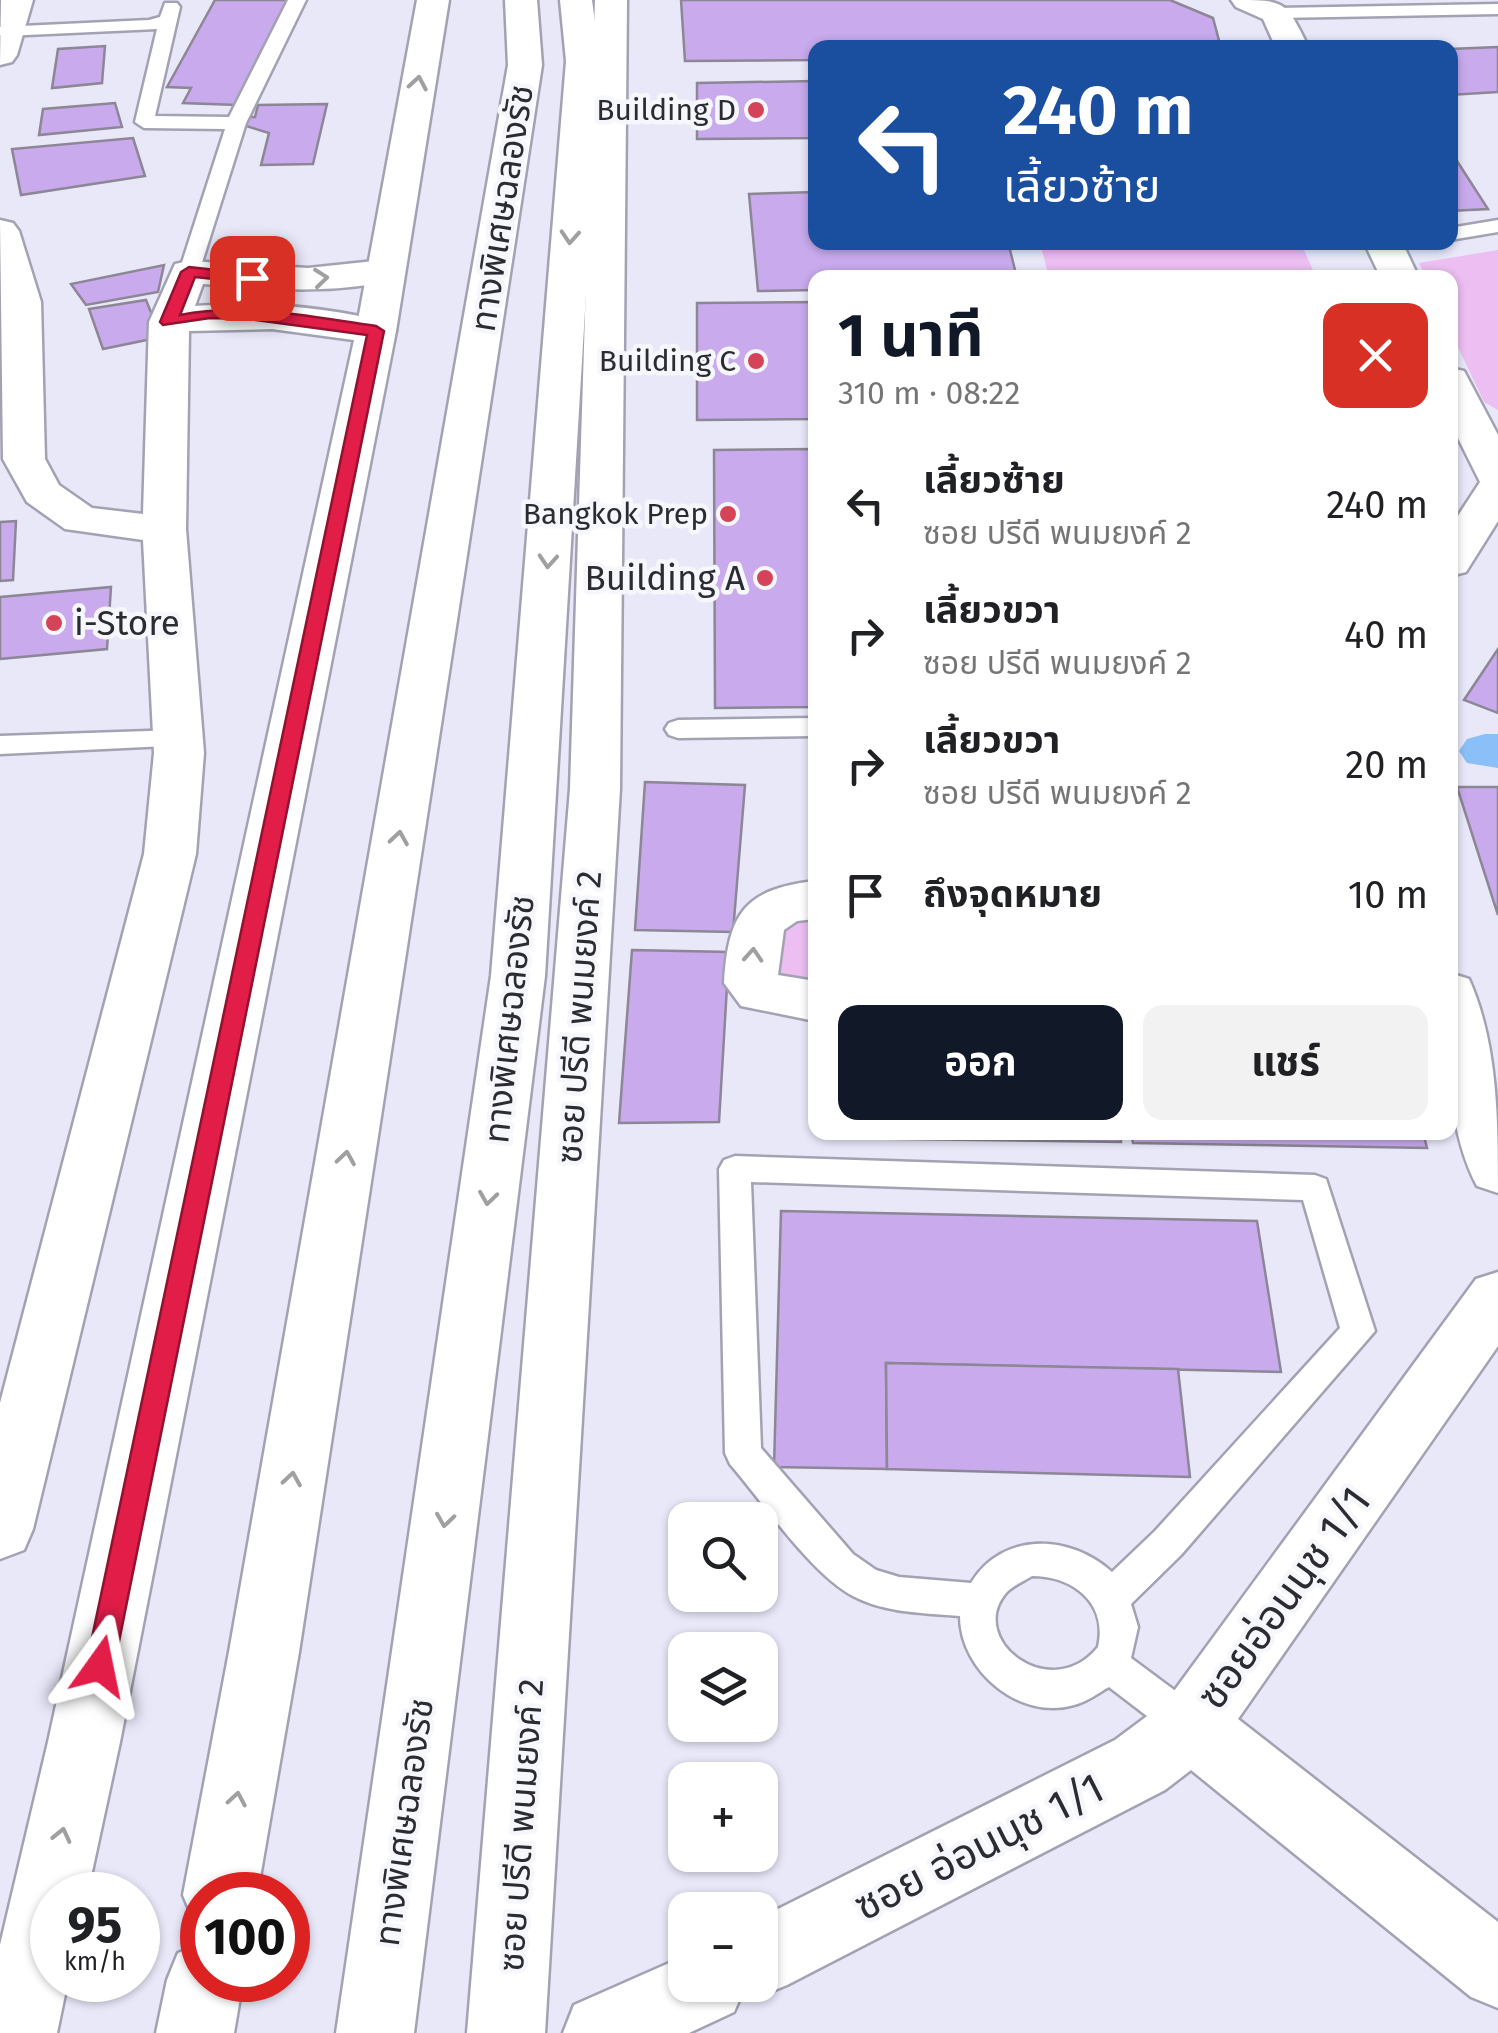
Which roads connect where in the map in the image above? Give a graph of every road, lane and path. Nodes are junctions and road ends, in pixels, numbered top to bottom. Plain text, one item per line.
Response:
1 (16, 0) edge
2 (174, 0) edge
3 (297, 0) edge
4 (433, 0) edge
5 (521, 0) edge
6 (576, 0) edge
7 (611, 0) edge
8 (1262, 6) edge
9 (1498, 9) edge
10 (168, 20) junction
11 (1286, 40) edge
12 (2, 43) edge
13 (236, 123) junction
14 (1498, 226) edge
15 (0, 232) edge
16 (1458, 233) edge
17 (384, 271) junction
18 (189, 272) junction
19 (168, 322) junction
20 (376, 331) junction
21 (1458, 396) edge
22 (12, 437) edge
23 (1498, 477) edge
24 (1498, 487) edge
25 (21, 493) edge
26 (164, 529) junction
27 (1458, 550) edge
28 (808, 727) edge
29 (678, 729) dead end
30 (178, 740) junction
31 (0, 744) edge
32 (808, 901) edge
33 (808, 1000) edge
34 (1458, 1016) edge
35 (1486, 1082) edge
36 (1498, 1170) edge
37 (1498, 1298) edge
38 (0, 1529) edge
39 (1111, 1598) junction
40 (979, 1601) junction
41 (1109, 1664) junction
42 (1192, 1726) junction
43 (224, 1872) edge
44 (778, 1949) edge
45 (1498, 1970) edge
46 (200, 2002) edge
47 (670, 2002) edge
48 (20, 2012) edge
49 (195, 2033) edge
50 (376, 2033) edge
51 (506, 2033) edge
52 (602, 2033) edge

1 - 12 main road
2 - 10 lane
3 - 13 lane
17 -> 4 main road
43 -> 5 main road, ทางพิเศษฉลองรัช
6 -> 50 main road, ทางพิเศษฉลองรัช
7 - 51 main road, ซอย ปรีดี พนมยงค์ 2
8 - 9 lane
8 - 11 main road
10 - 12 lane
10 - 13 lane
13 - 18 lane
14 - 16 lane
15 - 22 main road
18 -> 17 main road
17 - 20 main road
18 - 19 main road
19 - 20 main road
19 - 26 main road
48 -> 20 main road
21 - 23 main road
22 - 25 main road
24 - 27 main road
25 - 26 main road
26 - 30 main road
28 - 29 lane
30 - 31 lane
30 - 38 main road
33 -> 32 main road
34 - 35 main road
35 - 36 main road
37 - 42 main road, ซอยอ่อนนุช 1/1
39 - 40 lane
39 - 40 lane
39 - 41 lane
40 - 41 lane
41 - 42 lane
42 - 44 main road, ซอย อ่อนนุช 1/1
42 - 45 main road, ซอยอ่อนนุช 1/1
46 - 49 main road
47 - 52 main road

